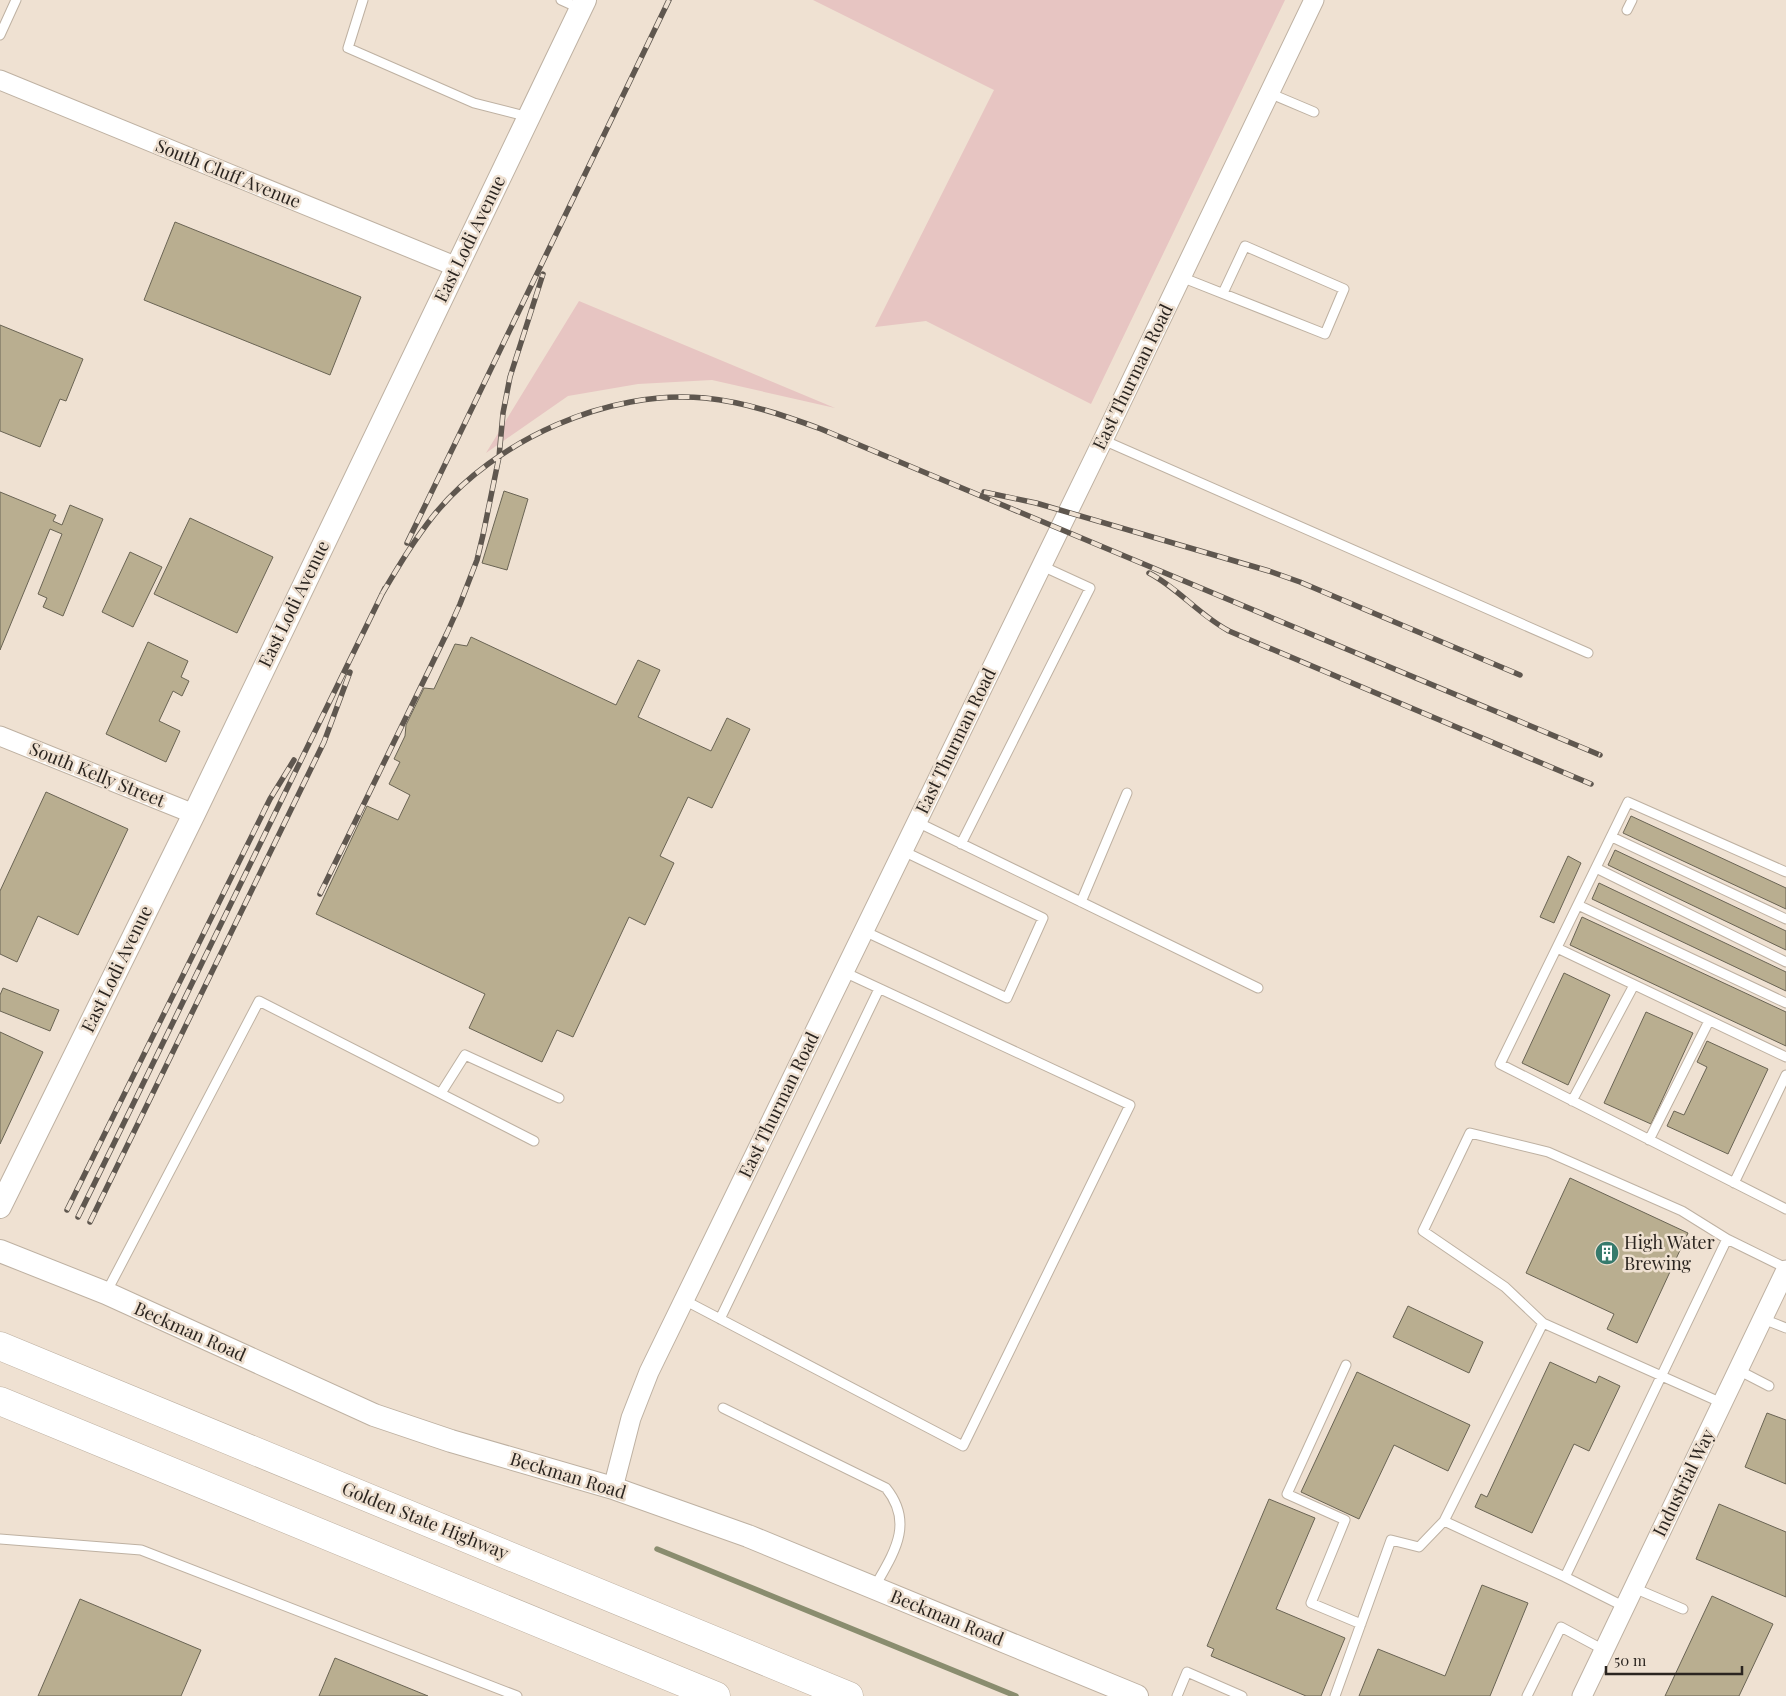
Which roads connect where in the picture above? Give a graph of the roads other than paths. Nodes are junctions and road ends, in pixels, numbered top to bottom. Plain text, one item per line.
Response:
1 (16, 0) edge
2 (363, 0) edge
3 (1314, 0) edge
4 (1632, 0) edge
5 (576, 3) edge
6 (1626, 10) dead end
7 (0, 35) edge
8 (0, 80) edge
9 (1270, 94) junction
10 (1314, 112) dead end
11 (529, 117) junction
12 (456, 267) junction
13 (1181, 277) junction
14 (1223, 293) junction
15 (1103, 440) junction
16 (1042, 566) junction
17 (1588, 653) dead end
18 (0, 736) edge
19 (1127, 793) dead end
20 (194, 814) junction
21 (917, 822) junction
22 (1612, 836) junction
23 (961, 844) junction
24 (903, 851) junction
25 (1596, 868) junction
26 (1786, 872) edge
27 (1081, 902) junction
28 (1578, 905) junction
29 (1786, 919) edge
30 (864, 930) junction
31 (1557, 948) junction
32 (1786, 962) edge
33 (844, 972) junction
34 (1634, 985) junction
35 (1258, 988) dead end
36 (879, 989) junction
37 (1786, 1003) edge
38 (1709, 1021) junction
39 (1786, 1057) edge
40 (1786, 1075) edge
41 (441, 1093) junction
42 (559, 1098) dead end
43 (1572, 1101) junction
44 (1649, 1140) junction
45 (534, 1141) dead end
46 (1734, 1183) junction
47 (0, 1207) edge
48 (1786, 1209) edge
49 (1727, 1238) junction
50 (0, 1251) edge
51 (1786, 1269) edge
52 (106, 1294) junction
53 (684, 1300) junction
54 (720, 1318) junction
55 (1763, 1318) junction
56 (1543, 1322) junction
57 (1786, 1328) edge
58 (0, 1346) edge
59 (1346, 1365) dead end
60 (1738, 1370) junction
61 (1662, 1375) junction
62 (1769, 1386) dead end
63 (0, 1401) edge
64 (1722, 1403) junction
65 (723, 1408) dead end
66 (613, 1488) junction
67 (1444, 1521) junction
68 (0, 1539) edge
69 (1566, 1577) junction
70 (874, 1588) junction
71 (1634, 1588) junction
72 (1625, 1607) junction
73 (1683, 1610) dead end
74 (1361, 1624) junction
75 (1604, 1650) junction
76 (516, 1696) edge
77 (716, 1696) edge
78 (849, 1696) edge
79 (1138, 1696) edge
80 (1177, 1696) edge
81 (1242, 1696) edge
82 (1335, 1696) edge
83 (1527, 1696) edge
84 (1582, 1696) edge

1 - 7 lane
2 - 11 lane
3 - 9 street, East Thurman Road
4 - 6 lane
5 - 11 street, East Lodi Avenue
8 - 12 street, South Cluff Avenue
9 - 10 lane
9 - 13 street, East Thurman Road
11 - 12 street, East Lodi Avenue
12 - 20 street, East Lodi Avenue
13 - 14 lane
13 - 15 street, East Thurman Road
14 - 14 lane
15 - 16 street, East Thurman Road
15 - 17 lane
16 - 21 street, East Thurman Road
16 - 23 lane
18 - 20 street, South Kelly Street
19 - 27 lane
20 - 47 street, East Lodi Avenue
21 - 23 lane
21 - 24 street, East Thurman Road
22 - 25 lane
22 - 26 lane
22 - 29 lane
23 - 27 lane
24 - 30 street, East Thurman Road
24 - 30 lane
25 - 28 lane
25 - 32 lane
27 - 35 lane
28 - 31 lane
28 - 37 lane
30 - 33 street, East Thurman Road
31 - 34 lane
31 - 43 lane
33 - 36 lane
33 - 53 street, East Thurman Road
34 - 38 lane
34 - 43 lane
36 - 54 lane
36 - 54 lane
38 - 39 lane
38 - 44 lane
40 - 46 lane
41 - 42 lane
41 - 45 lane
41 - 52 lane
43 - 44 lane
44 - 46 lane
46 - 48 lane
49 - 51 lane
49 - 56 lane
49 - 61 lane
50 - 52 street, Beckman Road
51 - 55 street, Industrial Way
52 - 66 street, Beckman Road
53 - 54 lane
53 - 66 street, East Thurman Road
55 - 57 lane
55 - 60 street, Industrial Way
56 - 61 lane
56 - 67 lane
58 - 78 highway, Golden State Highway
59 - 74 lane
60 - 62 lane
60 - 64 street, Industrial Way
61 - 64 lane
61 - 69 lane
63 - 77 highway
64 - 71 street, Industrial Way
65 - 70 lane
66 - 70 street, Beckman Road
67 - 69 lane
67 - 74 lane
68 - 76 lane
69 - 72 lane
70 - 79 street, Beckman Road
71 - 72 street, Industrial Way
71 - 73 lane
72 - 75 street, Industrial Way
74 - 82 lane
75 - 83 lane
75 - 84 street, Industrial Way
80 - 81 lane

